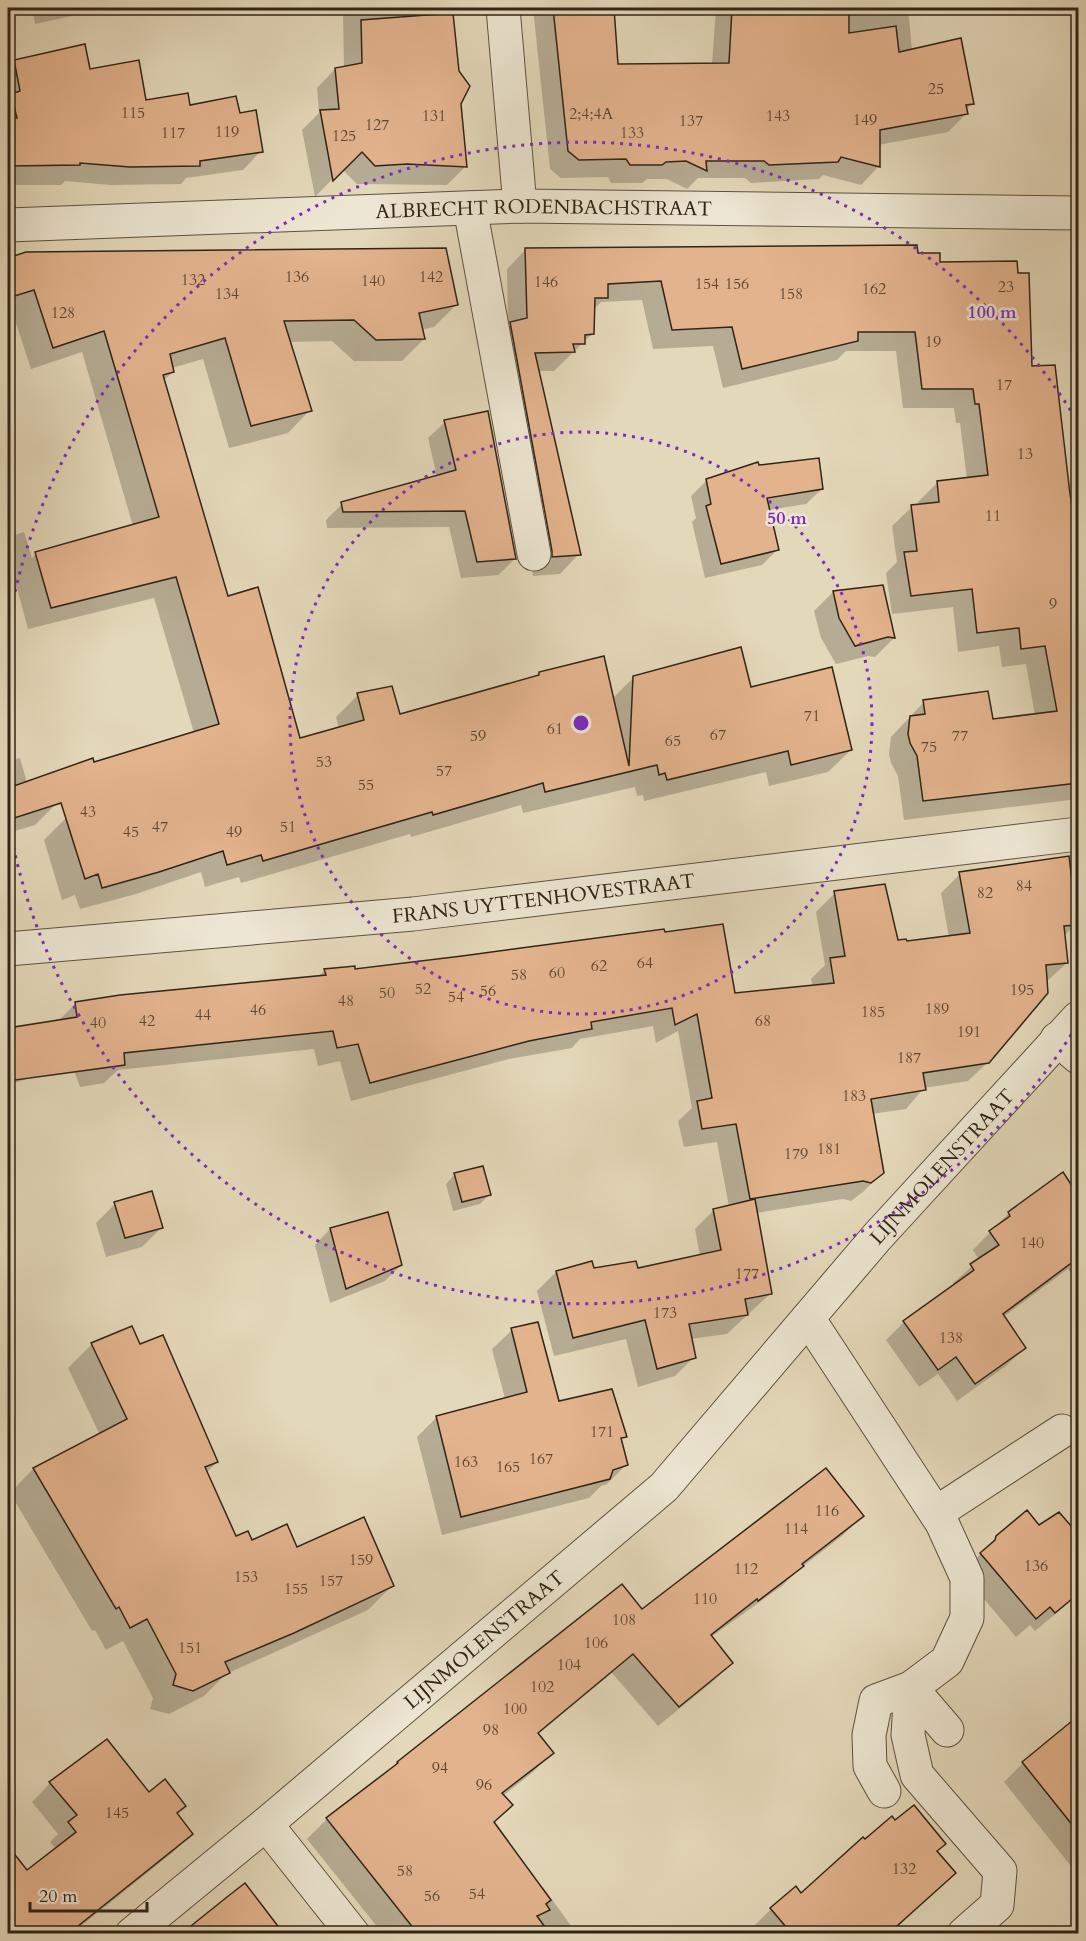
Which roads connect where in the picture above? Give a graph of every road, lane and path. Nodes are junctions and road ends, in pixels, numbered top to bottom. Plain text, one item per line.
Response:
1 (503, 8) edge
2 (520, 206) junction
3 (470, 208) junction
4 (1078, 213) edge
5 (8, 225) edge
6 (534, 554) dead end
7 (1078, 834) edge
8 (8, 949) edge
9 (1071, 1038) edge
10 (808, 1318) junction
11 (1062, 1431) dead end
12 (936, 1513) junction
13 (911, 1688) junction
14 (947, 1730) dead end
15 (884, 1791) dead end
16 (266, 1824) junction
17 (132, 1934) edge
18 (353, 1934) edge
19 (964, 1934) edge

1 - 2 street
2 - 3 street, ALBRECHT RODENBACHSTRAAT
2 - 4 street, ALBRECHT RODENBACHSTRAAT
3 - 5 street, ALBRECHT RODENBACHSTRAAT
3 - 6 street
7 - 8 street, FRANS UYTTENHOVESTRAAT
9 - 10 street, LIJNMOLENSTRAAT
10 - 12 street
10 - 16 street, LIJNMOLENSTRAAT
11 - 12 street
12 - 13 street
13 - 14 street
13 - 15 street
13 - 19 street
16 - 17 street, LIJNMOLENSTRAAT
16 - 18 street

